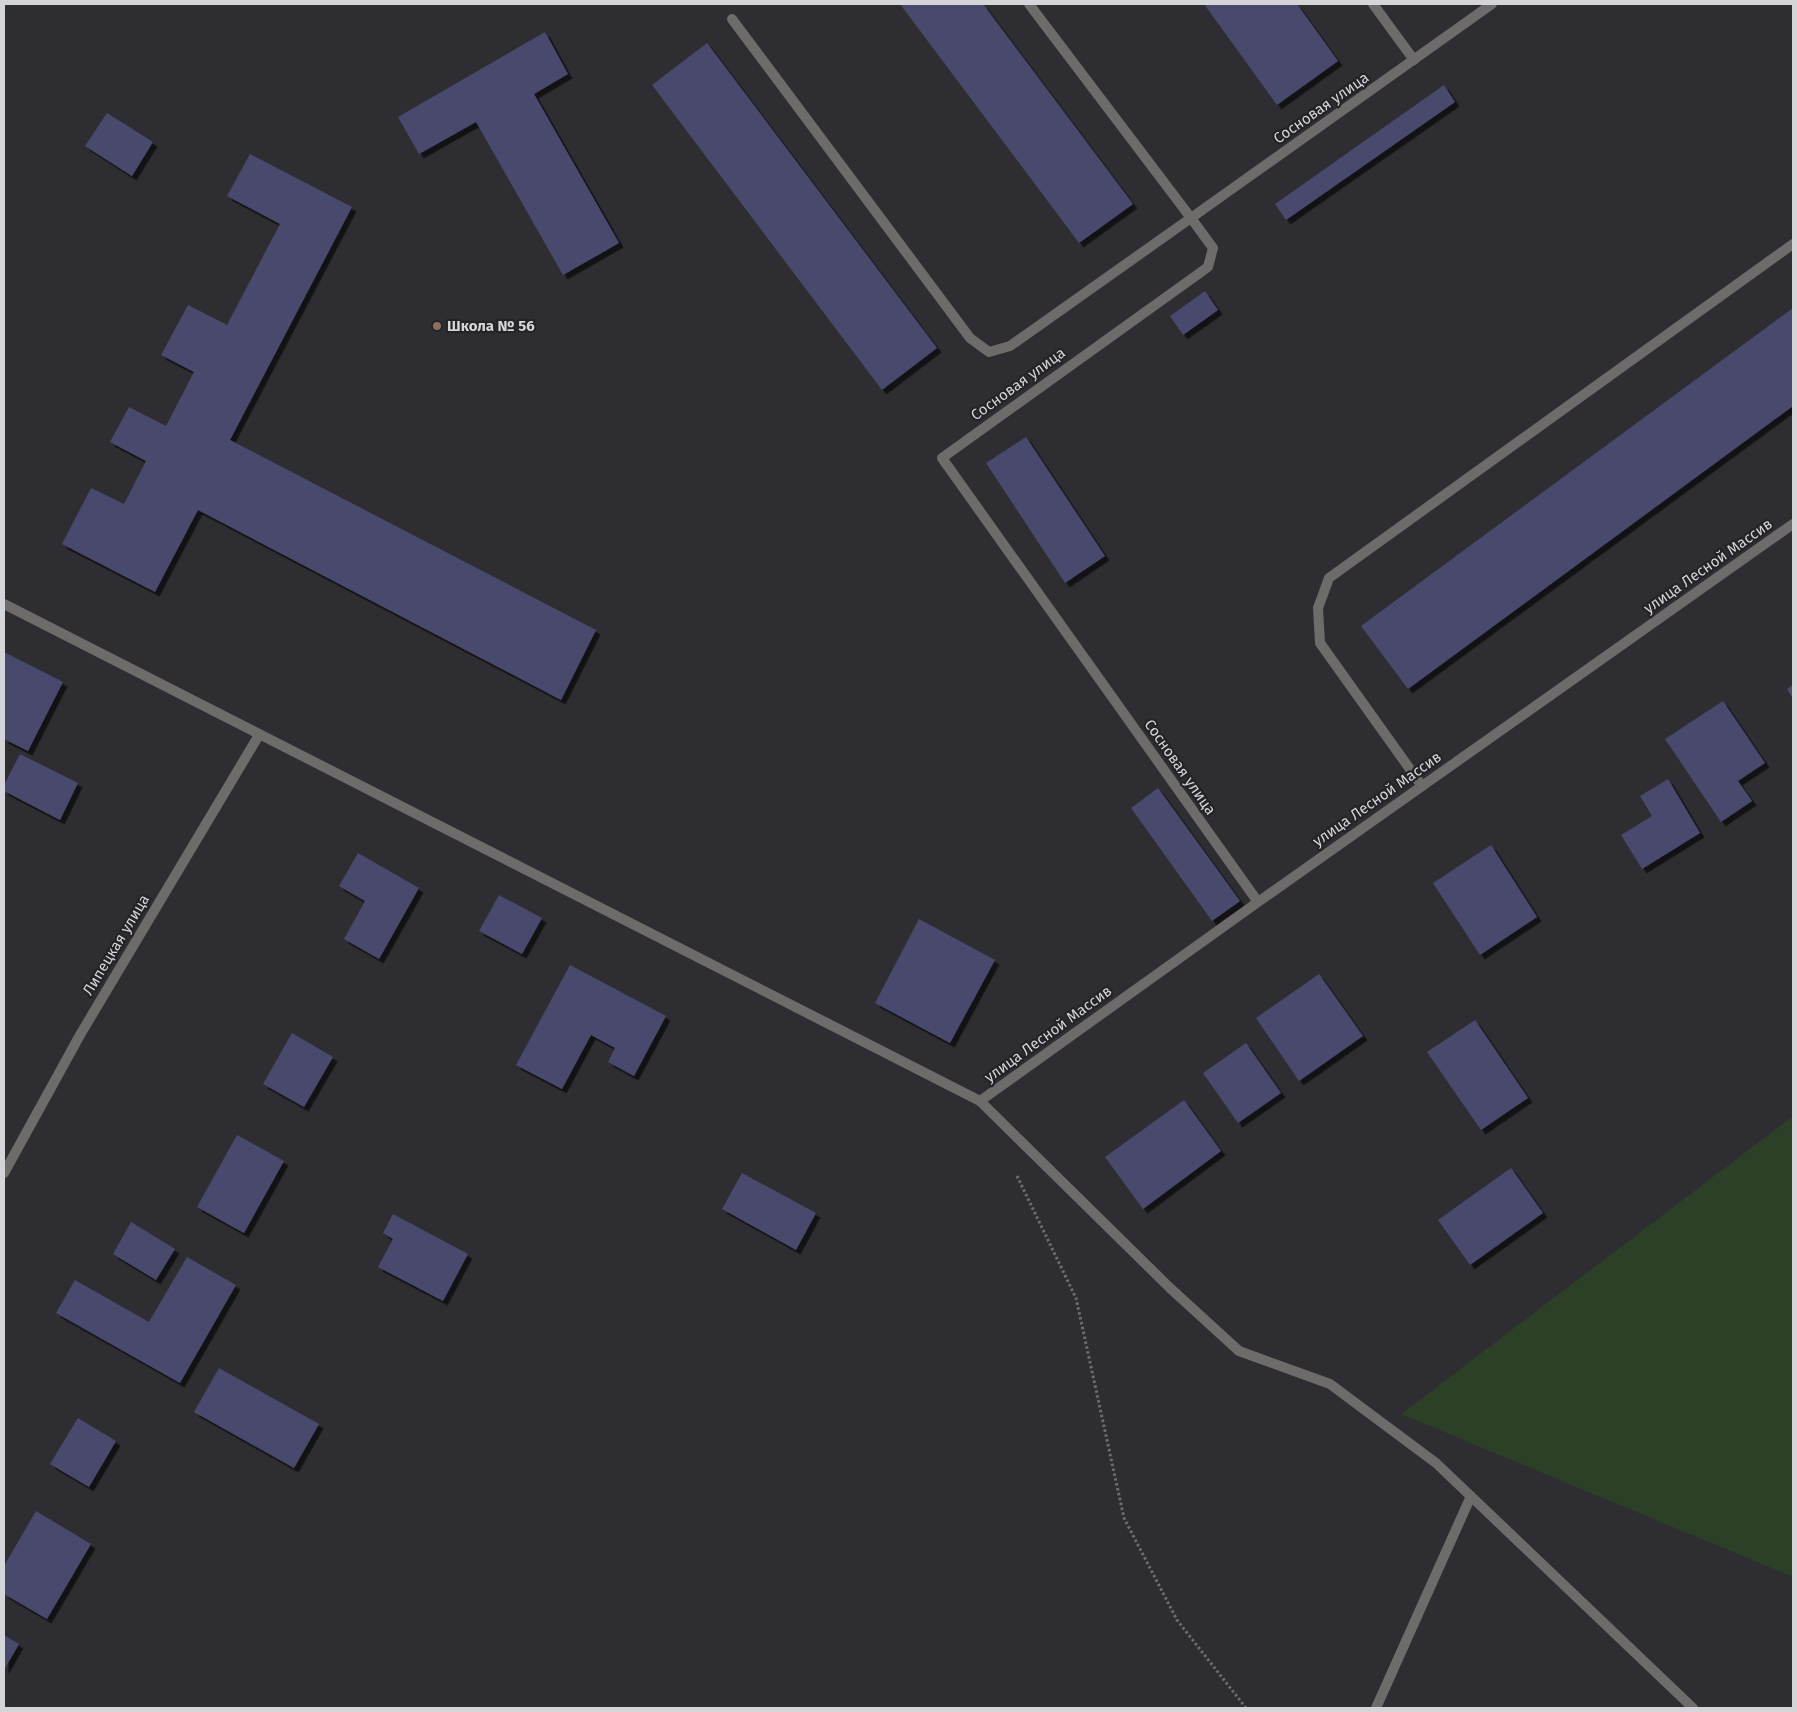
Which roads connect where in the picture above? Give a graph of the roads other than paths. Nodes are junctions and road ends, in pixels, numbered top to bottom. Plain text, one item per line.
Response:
1 (1029, 4) edge
2 (1373, 4) edge
3 (1492, 4) edge
4 (732, 19) dead end
5 (1414, 60) junction
6 (1191, 218) junction
7 (1793, 244) edge
8 (1793, 524) edge
9 (4, 604) edge
10 (259, 735) junction
11 (1422, 786) junction
12 (1258, 902) junction
13 (980, 1101) junction
14 (4, 1173) edge
15 (1471, 1496) junction
16 (1376, 1708) edge
17 (1693, 1708) edge

1 - 6 street
2 - 5 street
3 - 5 street, Сосновая улица
4 - 6 street
5 - 6 street, Сосновая улица
6 - 12 street, Сосновая улица
7 - 11 street
8 - 11 street, улица Лесной Массив
9 - 10 street
10 - 13 street
10 - 14 street, Липецкая улица
11 - 12 street, улица Лесной Массив
12 - 13 street, улица Лесной Массив
13 - 15 street
15 - 16 street
15 - 17 street

